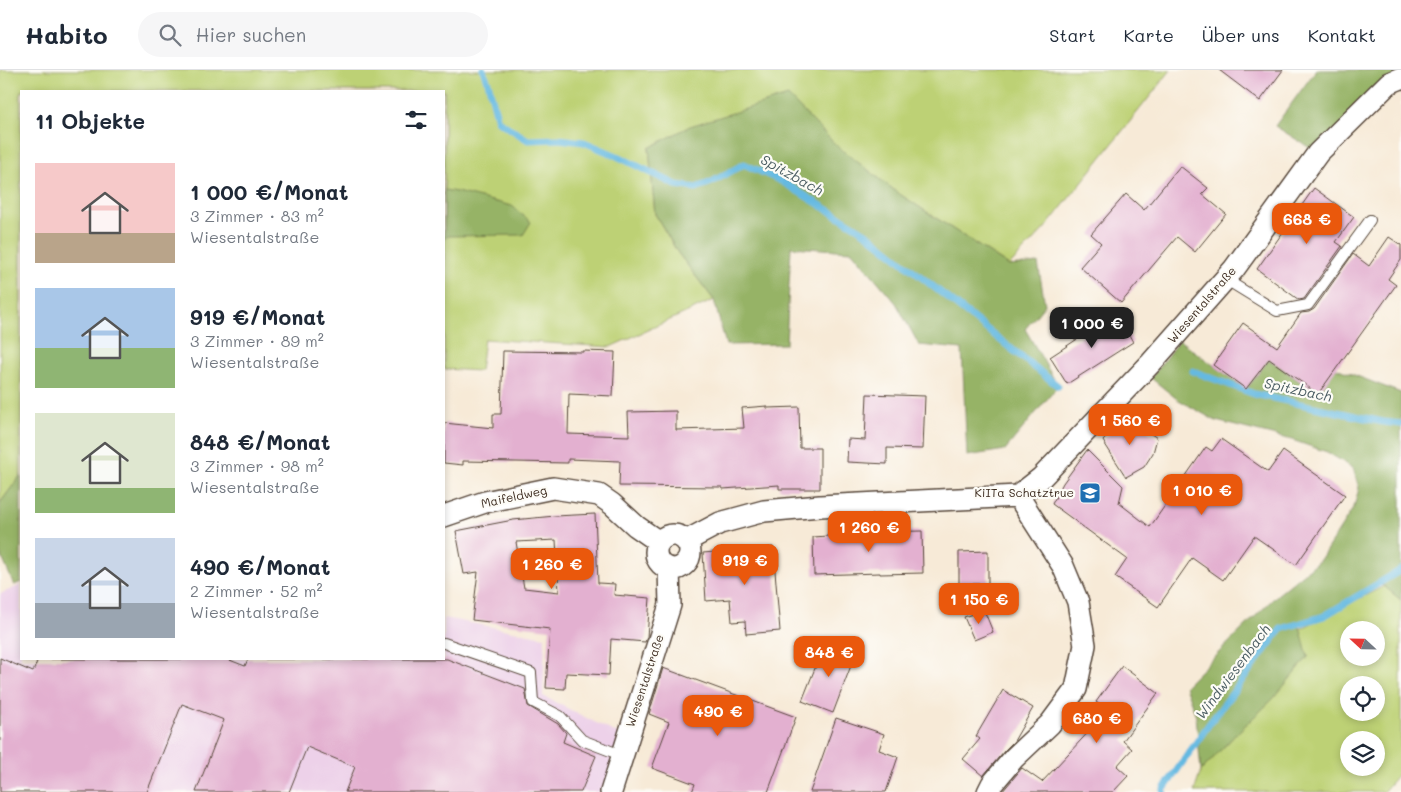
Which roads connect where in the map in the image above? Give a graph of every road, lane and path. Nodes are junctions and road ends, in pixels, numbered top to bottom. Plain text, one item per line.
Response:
1 (1401, 78) edge
2 (1370, 220) dead end
3 (1225, 279) junction
4 (1018, 496) junction
5 (445, 516) edge
6 (686, 541) junction
7 (660, 542) junction
8 (669, 568) junction
9 (445, 643) edge
10 (622, 755) junction
11 (610, 792) edge
12 (988, 792) edge

1 - 3 street, Wiesentalstraße
2 - 3 lane
3 - 4 street, Wiesentalstraße
4 - 6 street
4 - 12 street
5 - 7 street, Maifeldweg
6 - 7 street
6 - 8 street
7 - 8 street
8 - 10 street, Wiesentalstraße
9 - 10 lane
10 - 11 street, Wiesentalstraße

